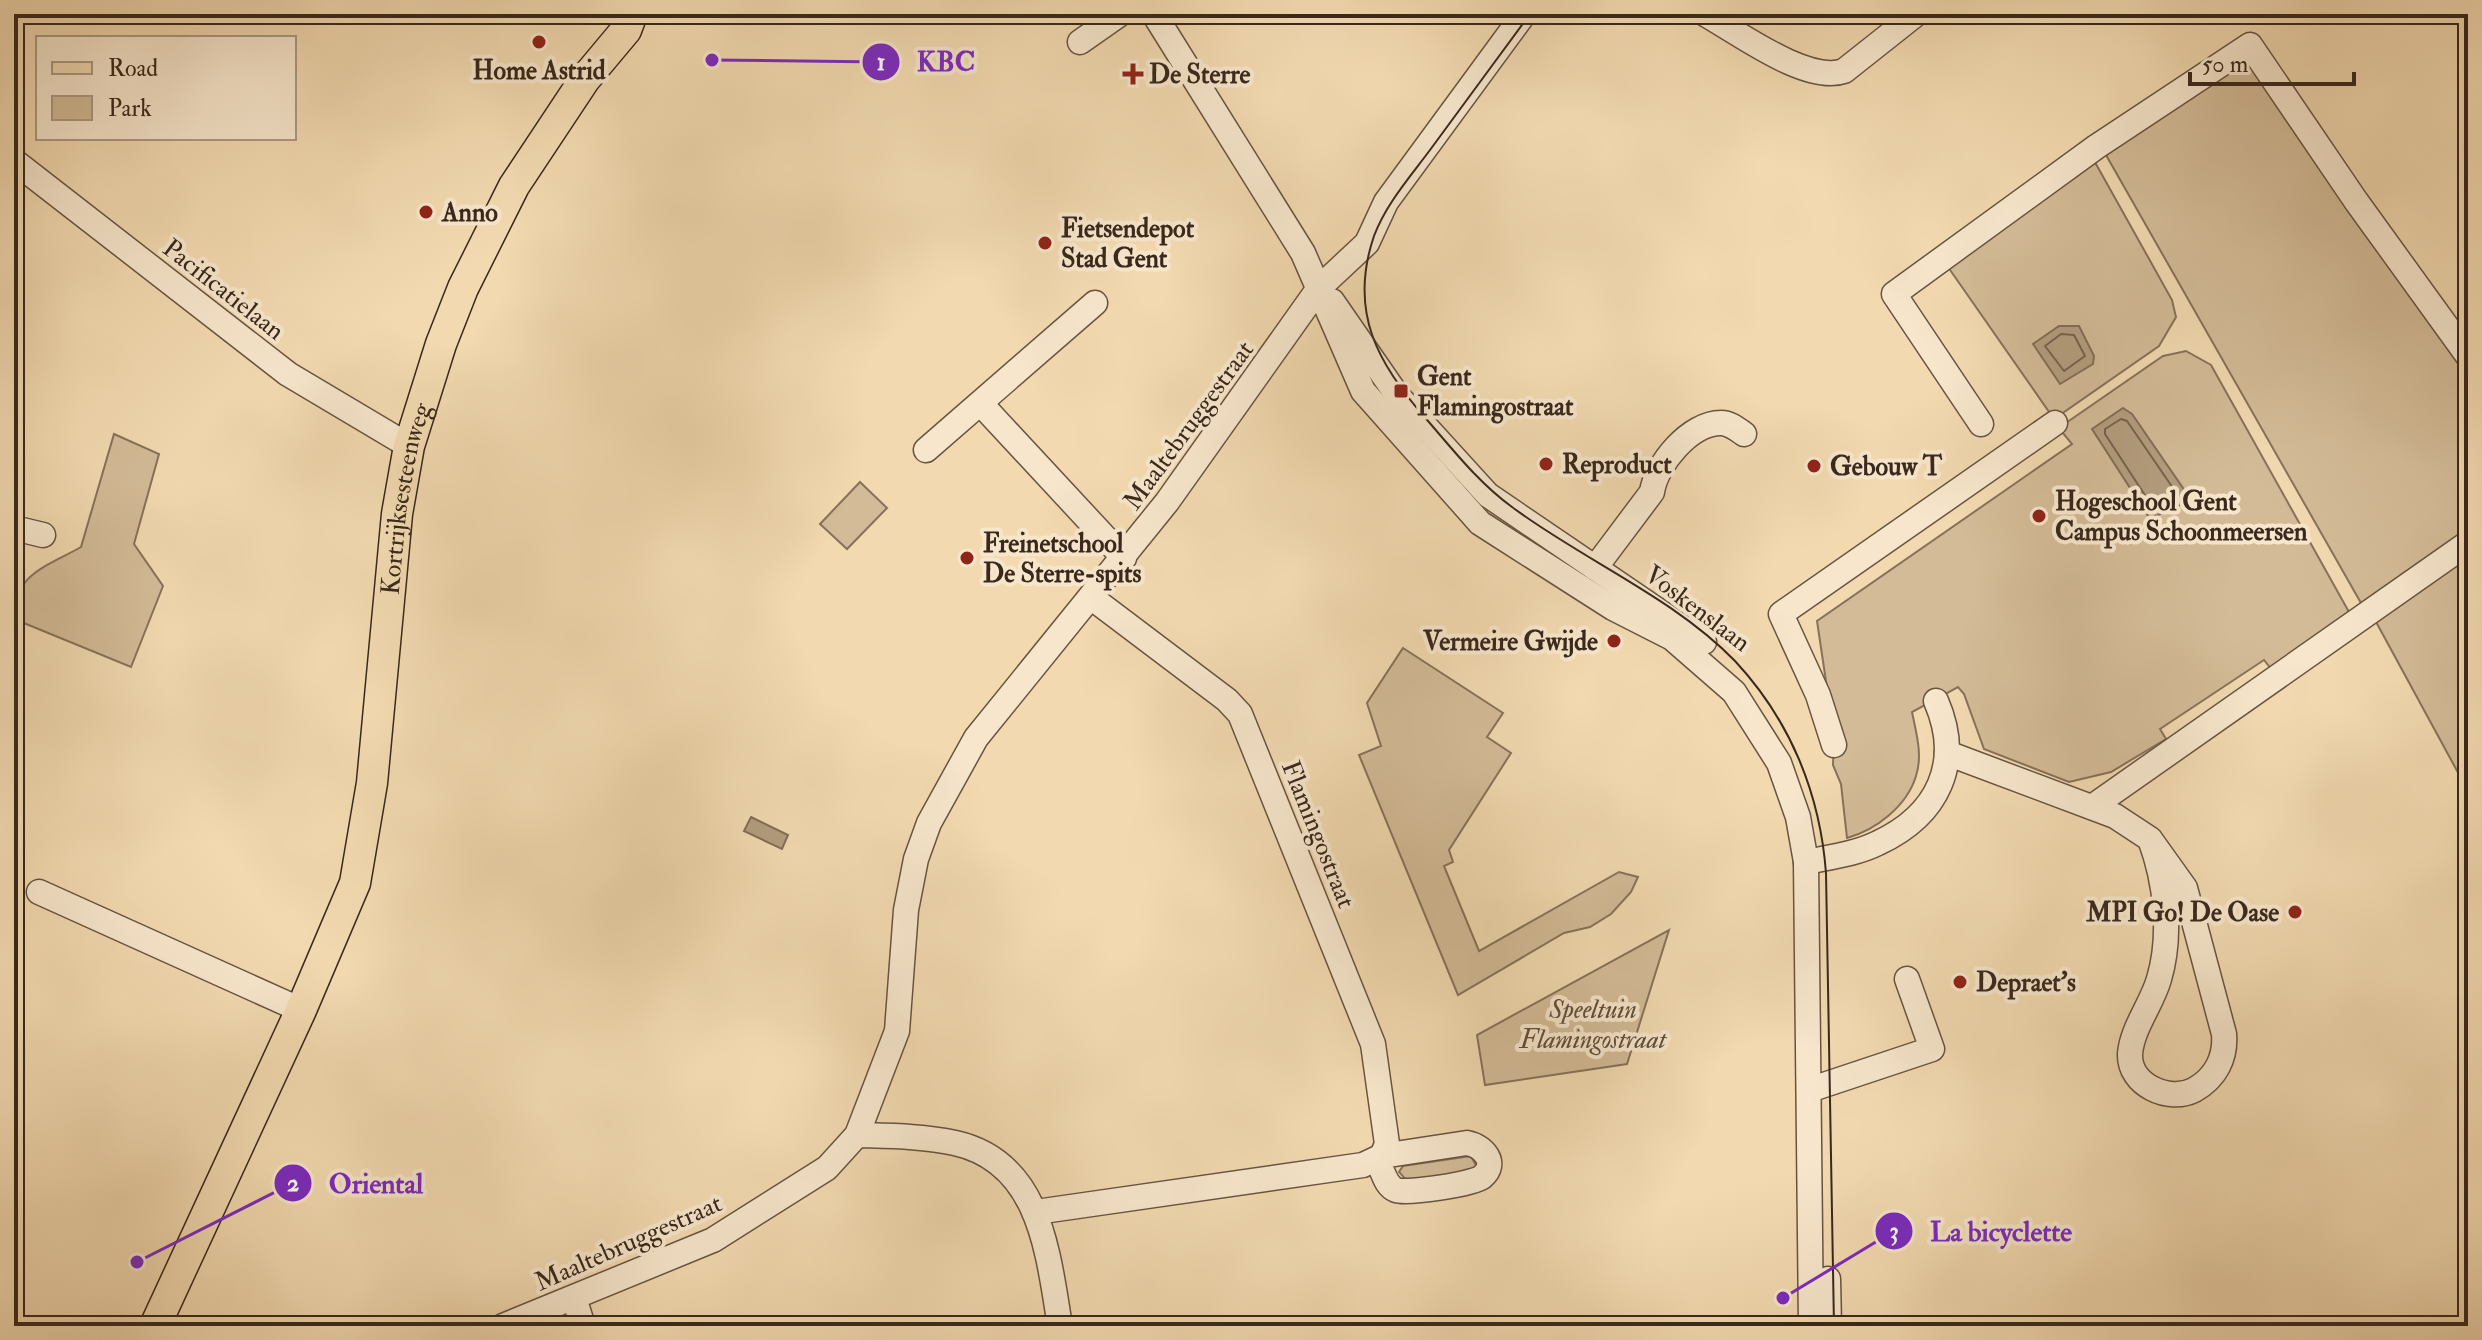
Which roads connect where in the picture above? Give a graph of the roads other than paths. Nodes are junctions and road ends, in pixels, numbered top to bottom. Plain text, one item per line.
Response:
1 (652, 14) edge
2 (1120, 14) edge
3 (1154, 14) edge
4 (1524, 14) edge
5 (1705, 14) edge
6 (1916, 14) edge
7 (629, 22) edge
8 (1080, 42) dead end
9 (14, 161) edge
10 (1319, 288) junction
11 (1095, 303) dead end
12 (2468, 356) edge
13 (982, 405) junction
14 (2055, 423) dead end
15 (1981, 424) dead end
16 (1744, 434) dead end
17 (409, 446) junction
18 (926, 450) dead end
19 (14, 528) edge
20 (43, 535) dead end
21 (2468, 543) edge
22 (1124, 558) junction
23 (1595, 568) junction
24 (1092, 598) junction
25 (1936, 701) dead end
26 (1834, 745) dead end
27 (1947, 753) junction
28 (2092, 807) junction
29 (2150, 839) junction
30 (1813, 861) junction
31 (39, 892) dead end
32 (1907, 979) dead end
33 (301, 1010) junction
34 (1817, 1088) junction
35 (857, 1135) junction
36 (1036, 1212) junction
37 (574, 1298) junction
38 (155, 1326) edge
39 (503, 1326) edge
40 (583, 1326) edge
41 (1060, 1326) edge
42 (1811, 1326) edge
43 (1829, 1326) edge

1 - 7 main road, Kortrijksesteenweg
2 - 8 street
3 - 10 street, Voskenslaan
4 - 10 street, Maaltebruggestraat
5 - 6 street
7 - 17 main road, Kortrijksesteenweg
9 - 17 street, Pacificatielaan
10 - 22 street, Maaltebruggestraat
10 - 23 street, Voskenslaan
10 - 30 street, Voskenslaan
11 - 13 street
12 - 15 street
13 - 18 street
13 - 22 street
14 - 26 street
16 - 23 street
17 - 33 main road, Kortrijksesteenweg
19 - 20 street
21 - 28 street
22 - 24 street, Maaltebruggestraat
23 - 30 street, Voskenslaan
24 - 35 street, Maaltebruggestraat
24 - 36 street, Flamingostraat
25 - 27 street
27 - 28 street
27 - 30 street
28 - 29 street
29 - 29 street
30 - 34 street, Voskenslaan
31 - 33 street
32 - 34 street
33 - 38 main road, Kortrijksesteenweg
34 - 42 street, Voskenslaan
34 - 43 street, Voskenslaan
35 - 36 street
35 - 37 street, Maaltebruggestraat
36 - 41 street
37 - 39 street, Maaltebruggestraat
37 - 40 street

